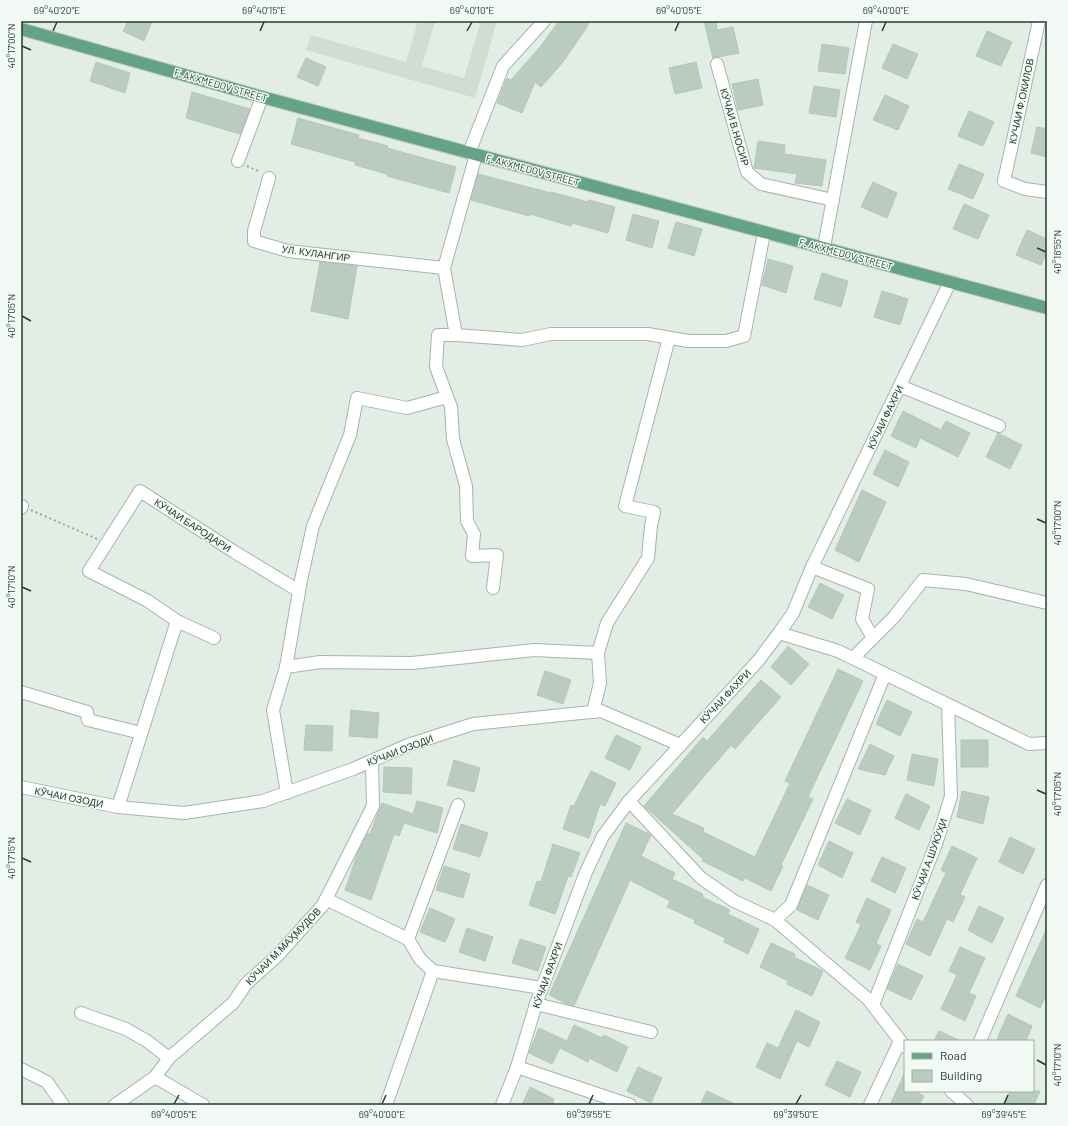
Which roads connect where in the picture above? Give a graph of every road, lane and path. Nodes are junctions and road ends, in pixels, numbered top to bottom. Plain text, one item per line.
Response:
1 (26, 21) edge
2 (544, 21) edge
3 (866, 21) edge
4 (1038, 21) edge
5 (21, 28) edge
6 (717, 64) dead end
7 (262, 97) junction
8 (473, 154) junction
9 (238, 161) joint
10 (270, 178) joint
11 (1047, 192) edge
12 (832, 200) junction
13 (764, 233) junction
14 (824, 247) junction
15 (444, 268) junction
16 (950, 282) junction
17 (1046, 305) edge
18 (456, 335) junction
19 (669, 338) junction
20 (900, 386) junction
21 (447, 397) junction
22 (999, 426) dead end
23 (21, 507) edge
24 (107, 543) junction
25 (812, 567) junction
26 (493, 588) dead end
27 (299, 591) junction
28 (1047, 603) edge
29 (177, 621) junction
30 (780, 633) junction
31 (214, 638) dead end
32 (873, 638) junction
33 (598, 653) junction
34 (853, 658) junction
35 (286, 667) junction
36 (885, 674) junction
37 (21, 692) edge
38 (948, 705) junction
39 (593, 712) junction
40 (141, 733) junction
41 (1047, 743) edge
42 (680, 745) junction
43 (372, 761) junction
44 (21, 788) edge
45 (287, 793) junction
46 (628, 800) junction
47 (458, 805) dead end
48 (118, 806) junction
49 (1047, 885) edge
50 (326, 899) junction
51 (775, 920) junction
52 (408, 939) junction
53 (433, 971) junction
54 (542, 988) junction
55 (536, 1004) junction
56 (873, 1005) junction
57 (81, 1013) dead end
58 (651, 1032) dead end
59 (980, 1040) edge
60 (902, 1044) edge
61 (169, 1058) junction
62 (517, 1067) junction
63 (21, 1069) edge
64 (155, 1078) junction
65 (953, 1092) edge
66 (63, 1105) edge
67 (115, 1105) edge
68 (203, 1105) edge
69 (386, 1105) edge
70 (502, 1105) edge
71 (630, 1105) edge
72 (870, 1105) edge
73 (967, 1105) edge

1 - 5 street
2 - 8 street
3 - 12 street
4 - 11 street, КУЧАИ Ф.ОКИЛОВ
5 - 7 main road, F. AKXMEDOV STREET
6 - 12 street, КӮЧАИ В.НОСИР
7 - 8 main road, F. AKXMEDOV STREET
7 - 9 street
8 - 13 main road, F. AKXMEDOV STREET
8 - 15 street
9 - 10 path
10 - 15 street, УЛ. КУЛАНГИР
12 - 14 street
13 - 14 main road, F. AKXMEDOV STREET
13 - 19 street
14 - 16 main road, F. AKXMEDOV STREET
15 - 18 street
16 - 17 main road, F. AKXMEDOV STREET
16 - 20 street, КӮЧАИ ФАХРИ
18 - 19 street
18 - 21 street
19 - 33 street
20 - 22 street
20 - 25 street, КӮЧАИ ФАХРИ
21 - 26 street
21 - 27 street
23 - 24 path
24 - 27 street, КӮЧАИ БАРОДАРИ
24 - 29 street, КӮЧАИ БАРОДАРИ
25 - 30 street, КӮЧАИ ФАХРИ
25 - 32 street
27 - 35 street
28 - 32 street
29 - 31 street, КӮЧАИ БАРОДАРИ
29 - 40 street, КӮЧАИ ОЗОДИ
30 - 34 street
30 - 42 street, КӮЧАИ ФАХРИ
32 - 34 street
33 - 35 street
33 - 39 street
34 - 36 street
35 - 45 street
36 - 38 street
36 - 51 street
37 - 40 street
38 - 41 street
38 - 56 street, КӮЧАИ А.ШУКӮҲИ
39 - 42 street, КӮЧАИ ОЗОДИ
39 - 43 street, КӮЧАИ ОЗОДИ
40 - 48 street, КӮЧАИ ОЗОДИ
42 - 46 street, КӮЧАИ ФАХРИ
43 - 45 street, КӮЧАИ ОЗОДИ
43 - 50 street, КӮЧАИ М.МАҲМУДОВ
44 - 48 street, КӮЧАИ ОЗОДИ
45 - 48 street, КӮЧАИ ОЗОДИ
46 - 51 street
46 - 54 street, КӮЧАИ ФАХРИ
47 - 52 street
49 - 59 street
50 - 52 street, КӮЧАИ М.МАҲМУДОВ
50 - 61 street, КӮЧАИ М.МАҲМУДОВ
51 - 56 street
52 - 53 street
53 - 54 street
53 - 69 street
54 - 55 street, КӮЧАИ ФАХРИ
55 - 58 street
55 - 62 street, КӮЧАИ ФАХРИ
56 - 60 street
57 - 61 street
60 - 72 street
61 - 64 street, КӮЧАИ М.МАҲМУДОВ
62 - 70 street, КӮЧАИ ФАХРИ
62 - 71 street
63 - 66 street
64 - 67 street, КӮЧАИ М.МАҲМУДОВ
64 - 68 street
65 - 73 street

